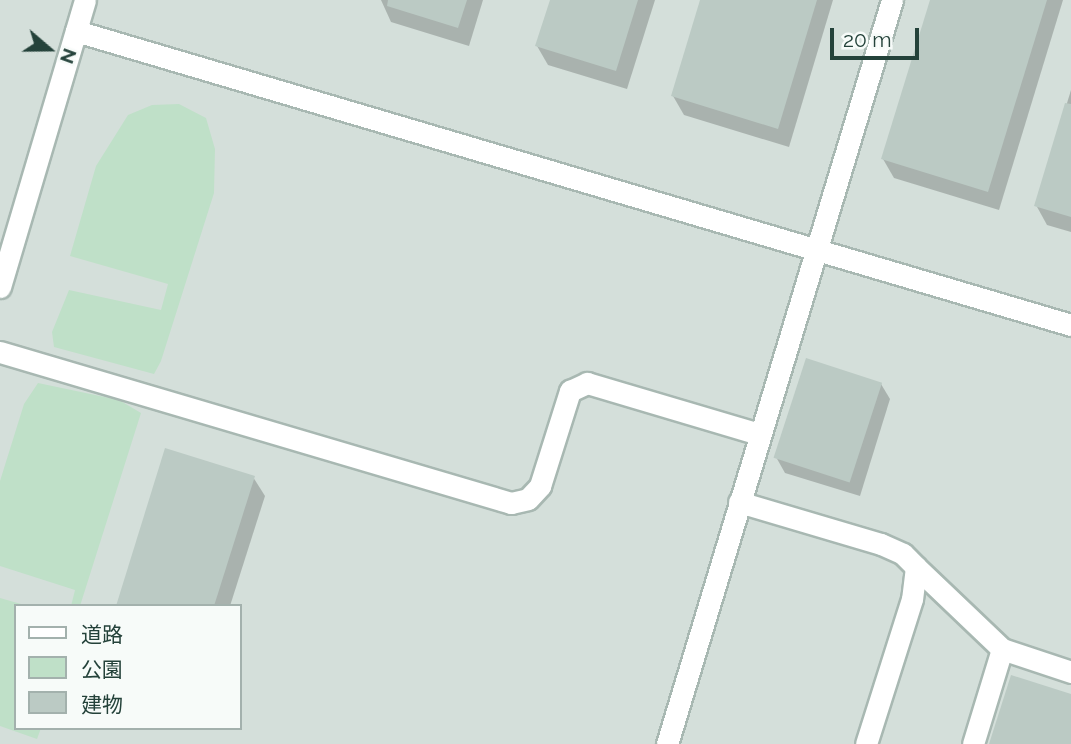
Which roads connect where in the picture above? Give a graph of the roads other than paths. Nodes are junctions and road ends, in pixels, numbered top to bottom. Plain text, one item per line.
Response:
1 (85, 0) edge
2 (892, 0) edge
3 (76, 31) junction
4 (814, 249) junction
5 (0, 287) edge
6 (1071, 325) edge
7 (0, 352) edge
8 (759, 434) junction
9 (739, 502) junction
10 (916, 567) junction
11 (1002, 649) junction
12 (1071, 672) edge
13 (667, 744) edge
14 (866, 744) edge
15 (973, 744) edge

1 - 3 lane
2 - 4 lane
3 - 4 lane
3 - 5 lane
4 - 6 lane
4 - 8 lane
7 - 8 lane
8 - 9 lane
9 - 10 lane
9 - 13 lane
10 - 11 lane
10 - 14 lane
11 - 12 lane
11 - 15 lane

